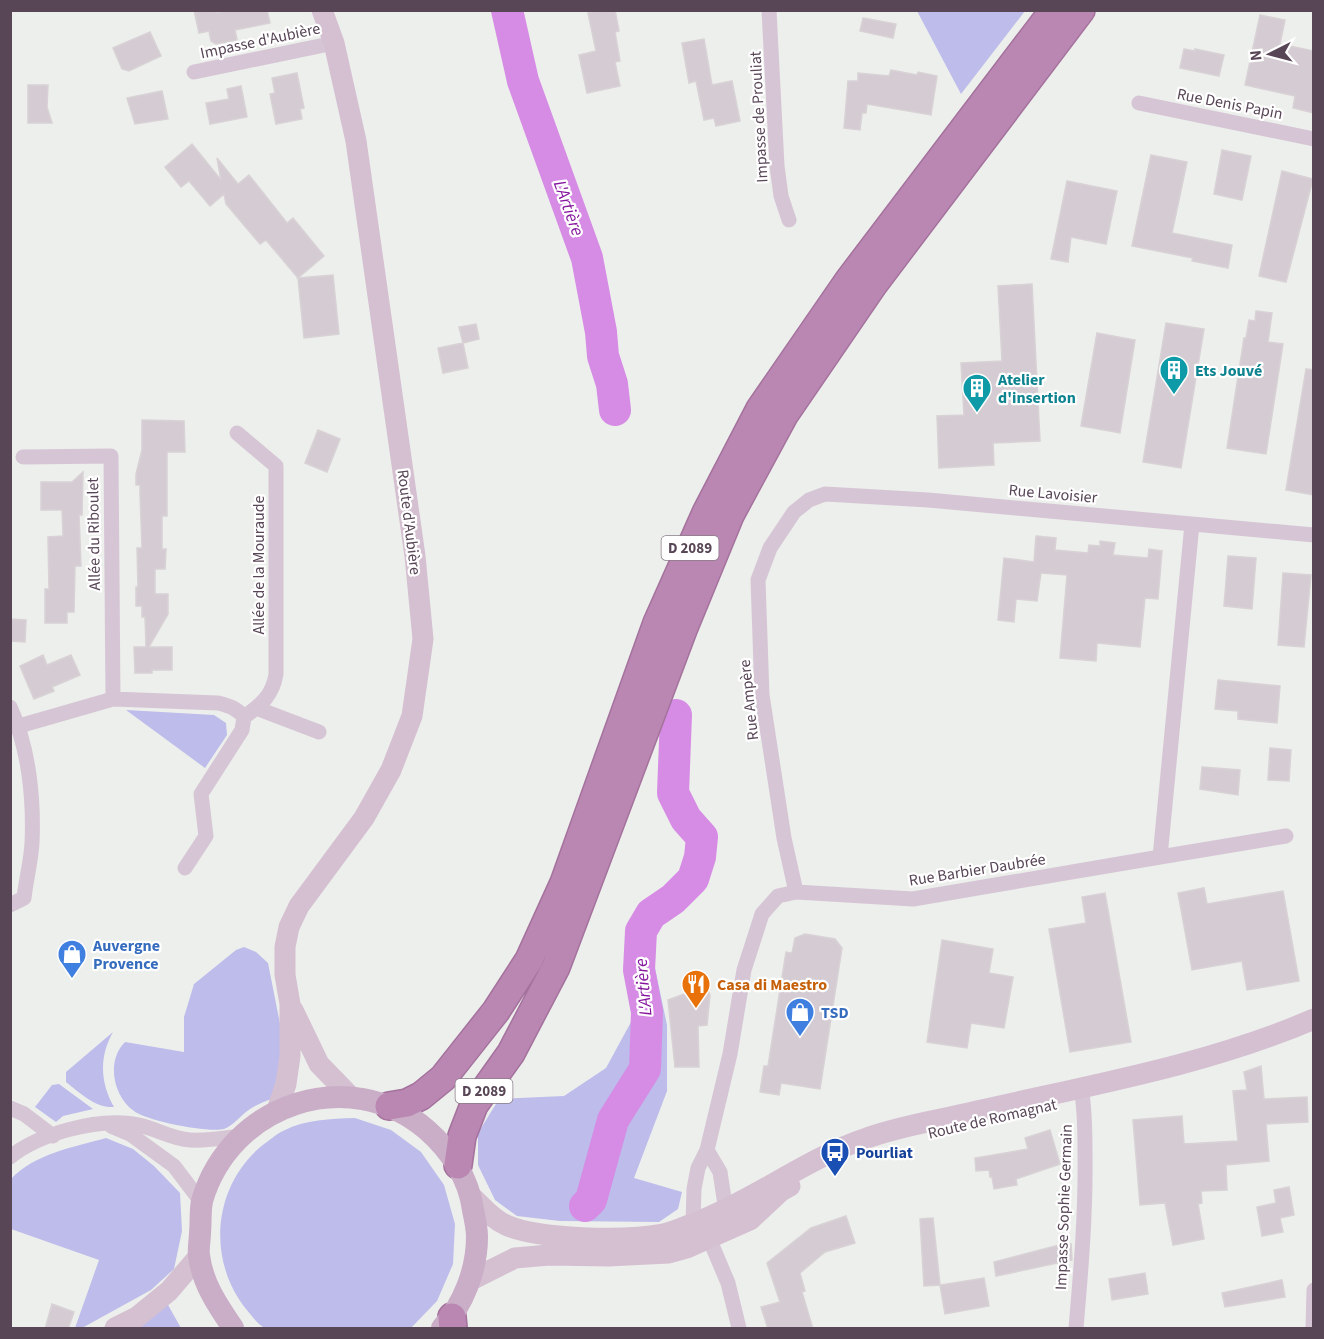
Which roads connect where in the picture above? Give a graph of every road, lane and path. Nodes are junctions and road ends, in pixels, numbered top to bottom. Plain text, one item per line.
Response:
1 (322, 10) edge
2 (769, 10) edge
3 (1054, 10) edge
4 (1081, 10) edge
5 (334, 43) junction
6 (194, 72) dead end
7 (1139, 103) dead end
8 (1314, 139) edge
9 (789, 220) dead end
10 (237, 432) dead end
11 (23, 457) dead end
12 (794, 512) joint
13 (1192, 524) junction
14 (1314, 535) edge
15 (113, 699) junction
16 (10, 707) edge
17 (250, 712) junction
18 (19, 726) junction
19 (319, 732) dead end
20 (1286, 836) dead end
21 (1160, 857) junction
22 (185, 868) dead end
23 (796, 892) junction
24 (10, 905) edge
25 (290, 1004) junction
26 (1314, 1019) edge
27 (1314, 1028) edge
28 (1288, 1035) junction
29 (1082, 1092) junction
30 (351, 1097) junction
31 (389, 1106) junction
32 (10, 1108) edge
33 (276, 1110) junction
34 (102, 1123) junction
35 (53, 1136) junction
36 (240, 1136) junction
37 (707, 1150) junction
38 (10, 1157) edge
39 (458, 1165) junction
40 (471, 1196) junction
41 (202, 1203) junction
42 (726, 1210) junction
43 (702, 1231) junction
44 (199, 1256) junction
45 (471, 1280) junction
46 (1314, 1290) edge
47 (449, 1325) edge
48 (115, 1329) edge
49 (233, 1329) edge
50 (739, 1329) edge
51 (1076, 1329) edge
52 (1313, 1329) edge

1 - 5 main road, Route d'Aubière
2 - 9 street, Impasse de Prouliat
3 - 31 highway, D 2089
4 - 39 highway, D 2089
5 - 6 street, Impasse d'Aubière
5 - 25 main road, Route d'Aubière
7 - 8 street, Rue Denis Papin
10 - 17 street, Allée de la Mouraude
11 - 15 street, Allée du Riboulet
12 - 13 street, Rue Lavoisier
12 - 23 street, Rue Ampère
13 - 14 street, Rue Lavoisier
13 - 21 street
15 - 17 street
15 - 18 street
16 - 18 street
17 - 19 street
17 - 22 street, Allée de la Mouraude
18 - 24 street
20 - 21 street, Rue Barbier Daubrée
21 - 23 street, Rue Barbier Daubrée
23 - 37 street, Rue Barbier Daubrée
25 - 30 main road, Route d'Aubière
25 - 33 main road, Route d'Aubière
26 - 28 main road
27 - 28 main road
28 - 29 main road, Route de Romagnat
29 - 42 main road, Route de Romagnat
29 - 43 main road, Route de Romagnat
29 - 51 street, Impasse Sophie Germain
30 - 31 main road
30 - 33 main road
31 - 39 main road
32 - 35 street
33 - 36 main road
34 - 35 street
34 - 36 street
34 - 41 street
35 - 38 street
36 - 41 main road
37 - 42 street
37 - 43 street, Rue Barbier Daubrée
39 - 40 main road
40 - 43 main road, Route de Romagnat
40 - 45 main road
41 - 44 main road
42 - 43 main road, Route de Romagnat
43 - 45 main road, Route de Romagnat
43 - 50 street
44 - 48 main road
44 - 49 main road
45 - 47 main road
46 - 52 street

